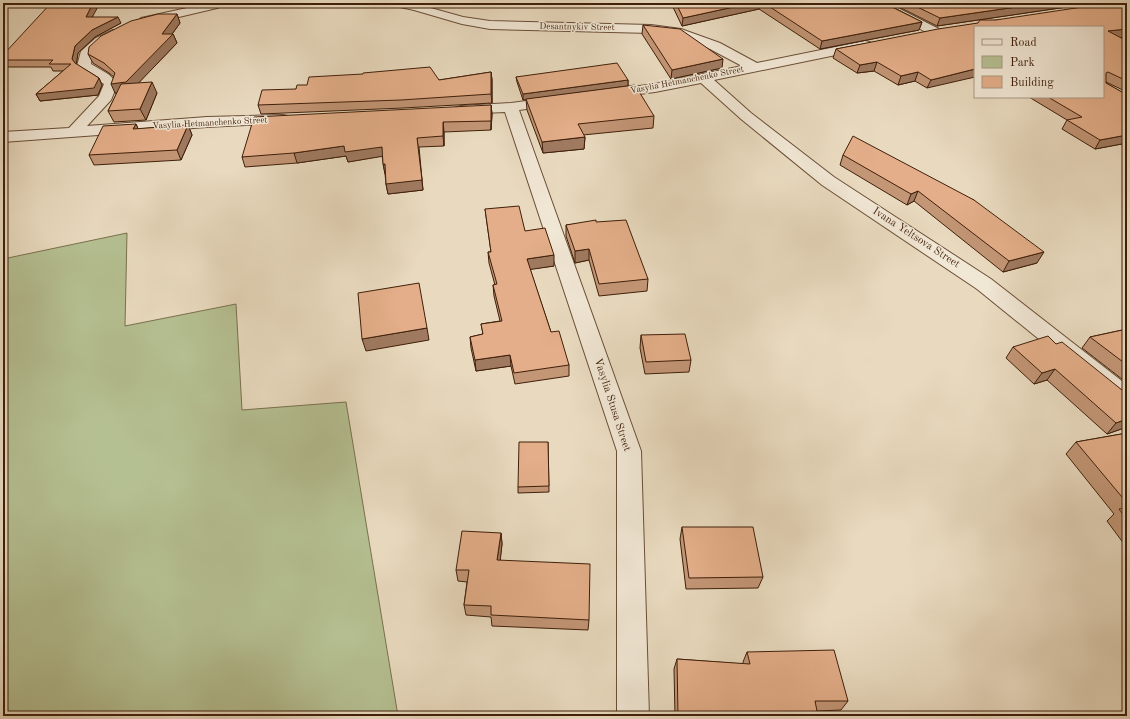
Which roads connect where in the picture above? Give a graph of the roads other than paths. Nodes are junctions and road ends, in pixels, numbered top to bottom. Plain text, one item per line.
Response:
1 (221, 3) edge
2 (395, 3) edge
3 (878, 3) edge
4 (949, 29) edge
5 (935, 32) junction
6 (912, 36) edge
7 (882, 42) edge
8 (754, 67) junction
9 (704, 78) junction
10 (594, 96) edge
11 (572, 99) edge
12 (511, 107) junction
13 (450, 111) edge
14 (293, 119) edge
15 (73, 132) junction
16 (3, 137) edge
17 (1127, 398) edge
18 (633, 716) edge

1 - 15 street
2 - 8 street, Desantnykiv Street
3 - 5 street
4 - 5 street
5 - 6 street
7 - 8 street, Vasylia Hetmanchenko Street
8 - 9 street, Vasylia Hetmanchenko Street
9 - 10 street, Vasylia Hetmanchenko Street
9 - 17 street, Ivana Yeltsova Street
11 - 12 street
12 - 13 street
12 - 18 street, Vasylia Stusa Street
14 - 15 street, Vasylia Hetmanchenko Street
15 - 16 street, Vasylia Hetmanchenko Street

